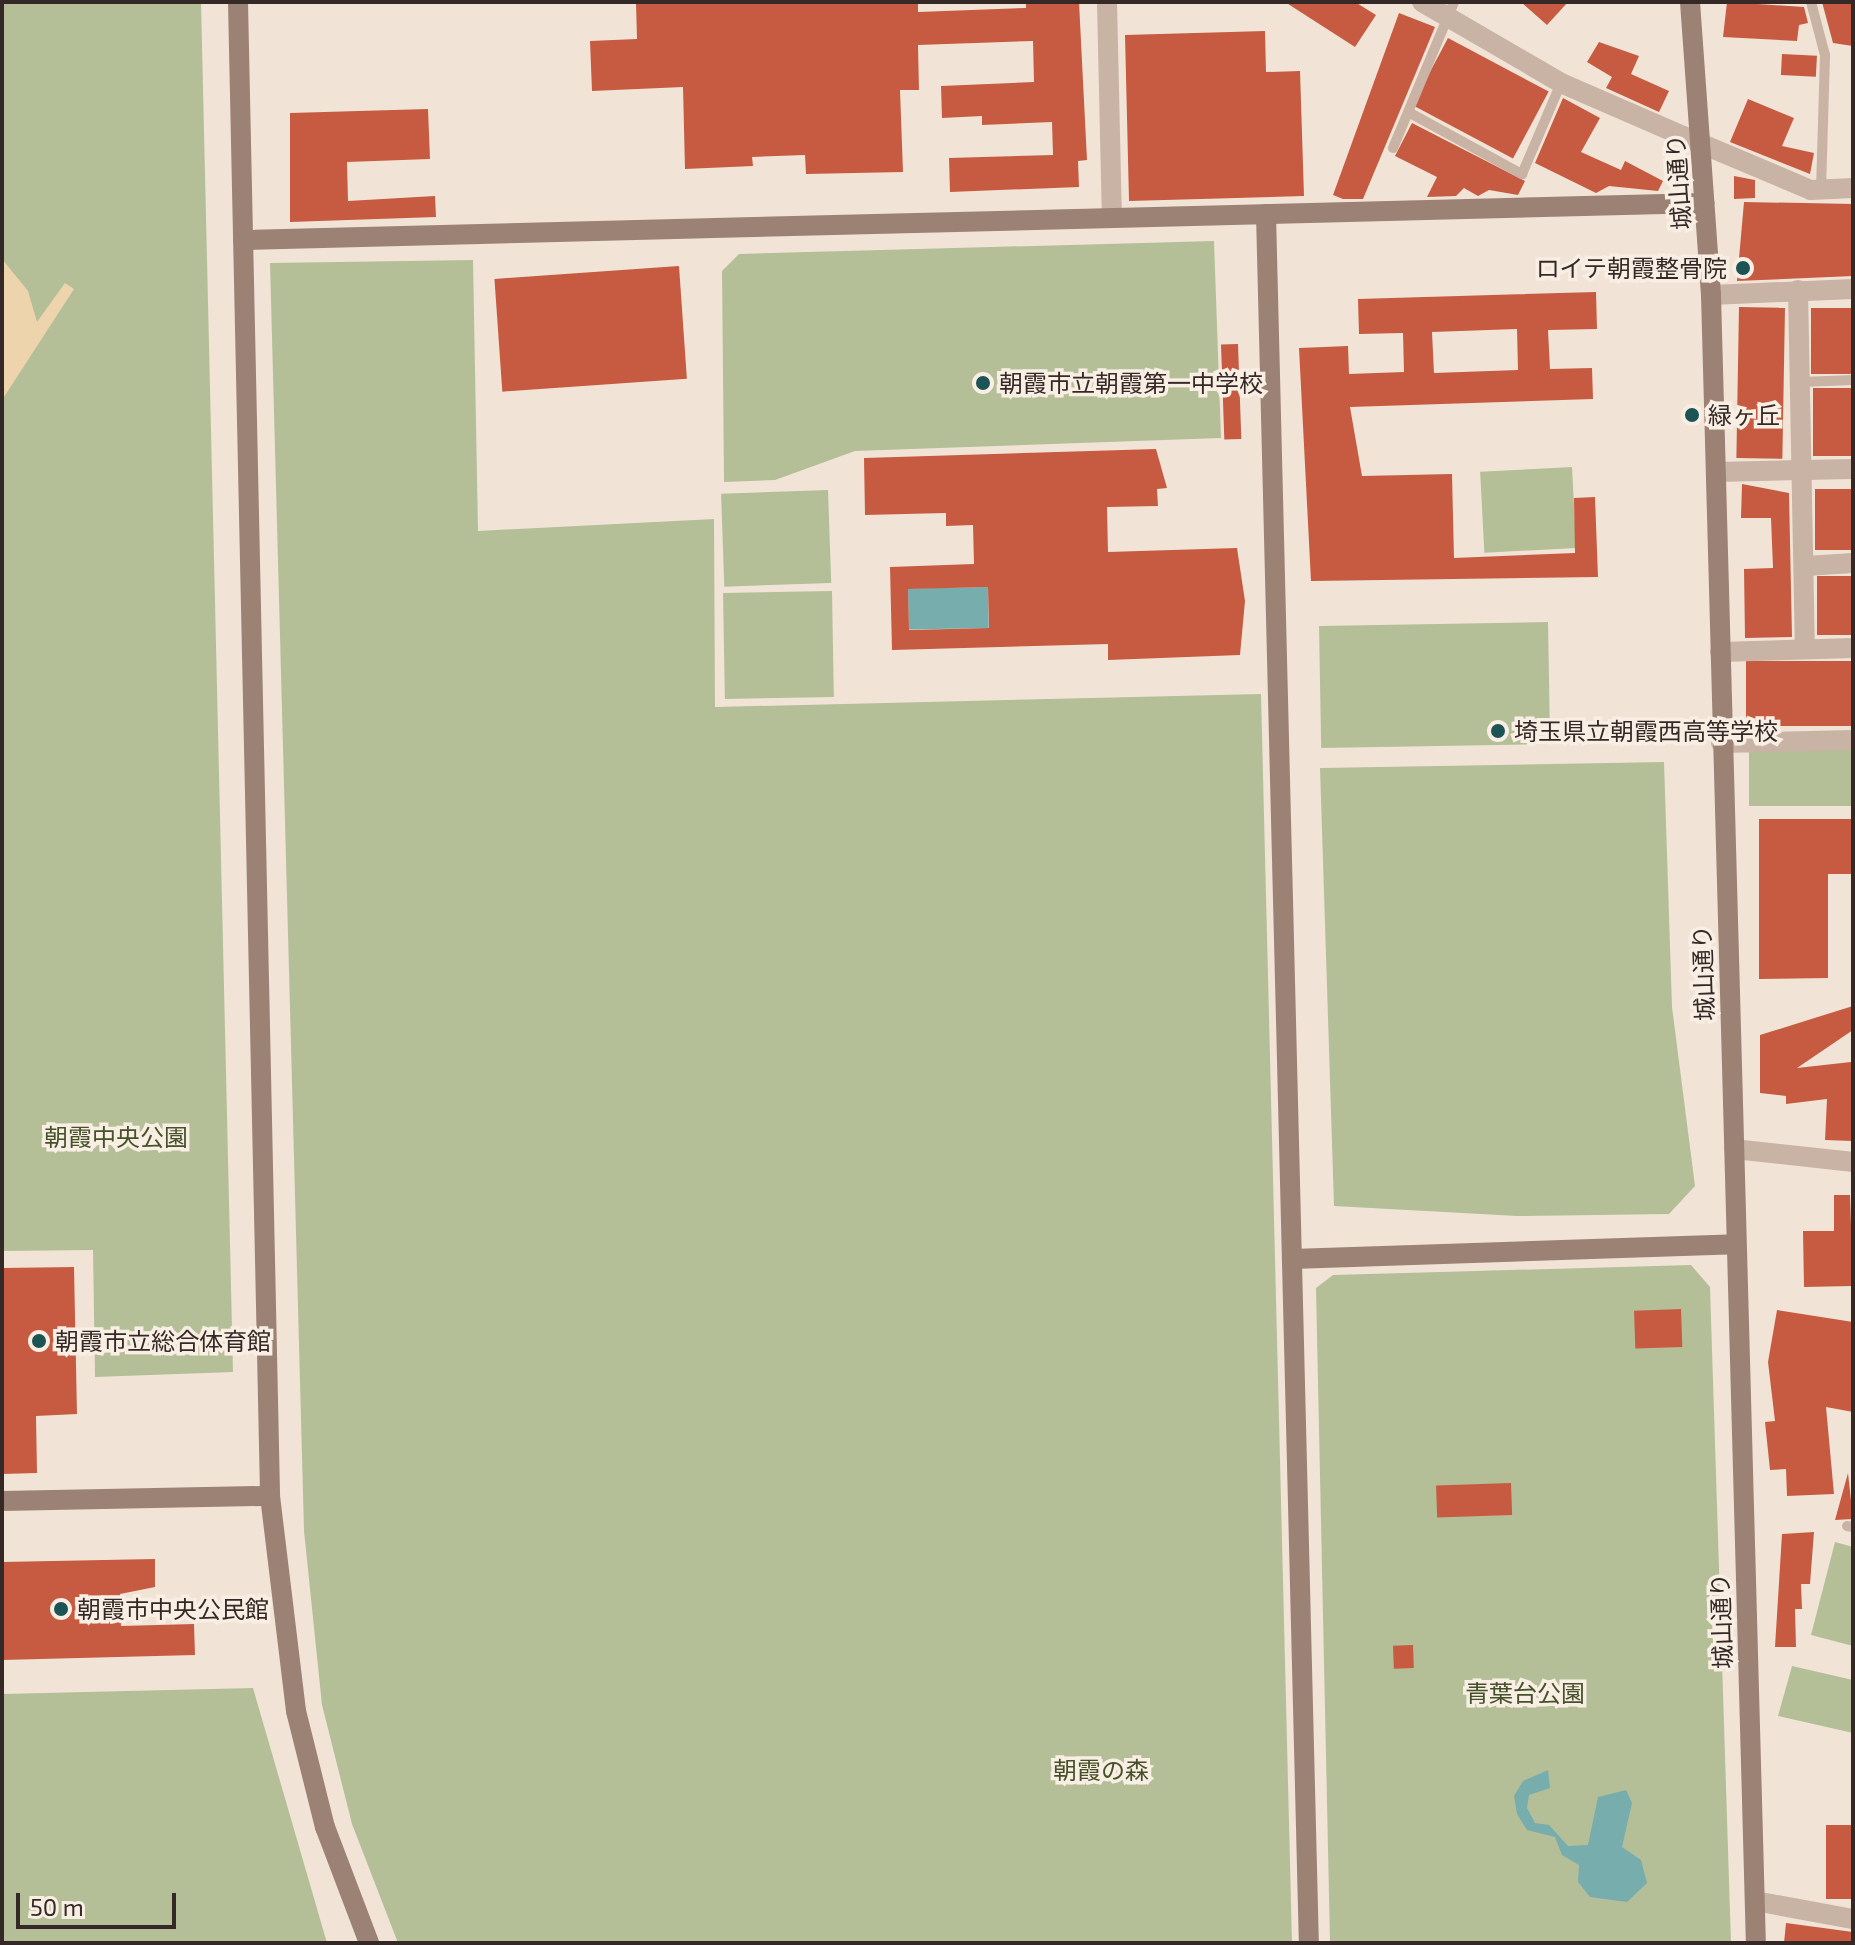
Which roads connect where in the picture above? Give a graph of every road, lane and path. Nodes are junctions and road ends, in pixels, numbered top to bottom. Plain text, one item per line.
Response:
1 (238, 2) edge
2 (1107, 2) edge
3 (1422, 2) edge
4 (1690, 2) edge
5 (1811, 2) edge
6 (1453, 10) edge
7 (1561, 83) junction
8 (1410, 113) junction
9 (1702, 144) junction
10 (1393, 148) dead end
11 (1853, 188) edge
12 (1821, 190) junction
13 (1705, 203) junction
14 (1266, 214) junction
15 (1112, 217) junction
16 (243, 240) junction
17 (1853, 289) edge
18 (1798, 290) junction
19 (1711, 295) junction
20 (1853, 380) edge
21 (1801, 382) junction
22 (1853, 469) edge
23 (1716, 472) junction
24 (1805, 472) junction
25 (1853, 563) edge
26 (1806, 566) junction
27 (1805, 648) junction
28 (1853, 648) edge
29 (1720, 652) junction
30 (1853, 740) edge
31 (1721, 743) junction
32 (1734, 1149) junction
33 (1853, 1162) edge
34 (1736, 1244) junction
35 (1292, 1259) junction
36 (270, 1496) junction
37 (2, 1501) edge
38 (1755, 1901) junction
39 (1853, 1919) edge
40 (369, 1943) edge
41 (1309, 1943) edge
42 (1756, 1943) edge

1 - 16 street
2 - 15 street
3 - 6 street
4 - 9 street, 城山通り
5 - 12 lane
6 - 7 street
6 - 8 lane
7 - 8 lane
7 - 9 street
8 - 10 lane
9 - 12 street
9 - 13 street, 城山通り
11 - 12 street
13 - 14 street
13 - 19 street, 城山通り
14 - 15 street
14 - 35 street
15 - 16 street
16 - 36 street
17 - 18 street
18 - 19 street
18 - 21 street
19 - 23 street, 城山通り
20 - 21 lane
21 - 24 street
22 - 24 street
23 - 24 street
23 - 29 street, 城山通り
24 - 26 street
25 - 26 street
26 - 27 street
27 - 28 street
27 - 29 street
29 - 31 street, 城山通り
30 - 31 street
31 - 32 street, 城山通り
32 - 33 street
32 - 34 street, 城山通り
34 - 35 street
34 - 38 street, 城山通り
35 - 41 street
36 - 37 street
36 - 40 street
38 - 39 street
38 - 42 street, 城山通り

